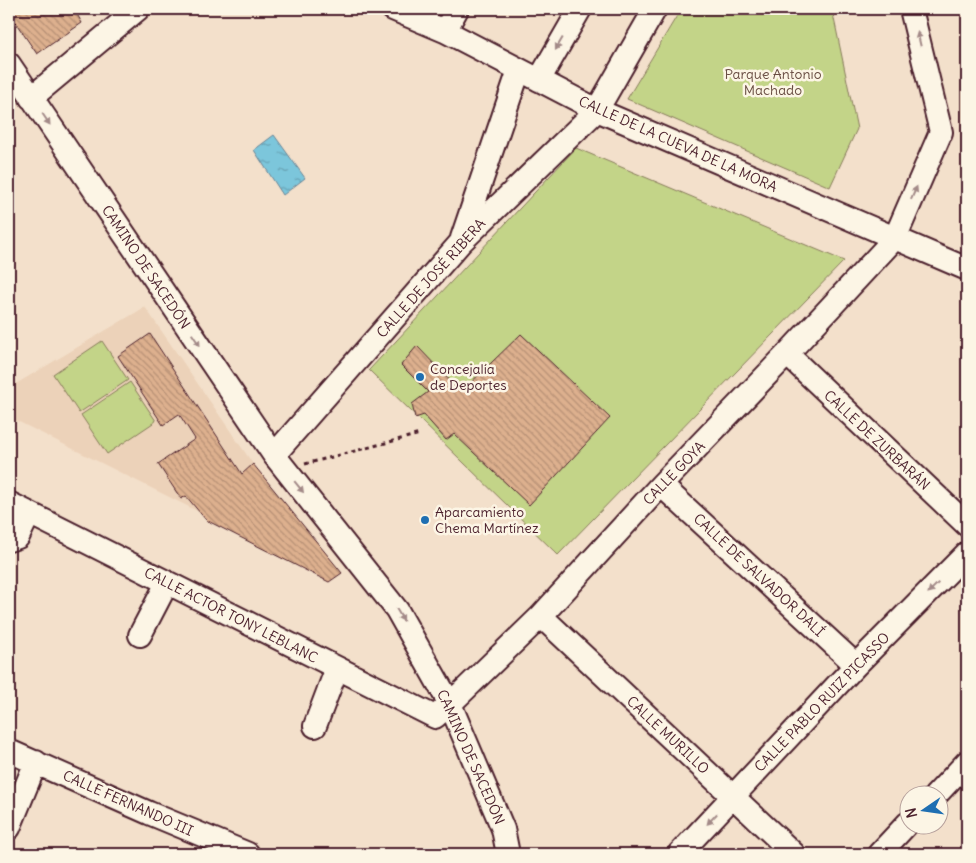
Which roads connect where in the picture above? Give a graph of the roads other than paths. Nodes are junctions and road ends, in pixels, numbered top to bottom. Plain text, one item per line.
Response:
1 (138, 9) edge
2 (393, 9) edge
3 (457, 9) edge
4 (580, 9) edge
5 (655, 9) edge
6 (912, 9) edge
7 (445, 31) junction
8 (9, 64) edge
9 (519, 70) junction
10 (538, 80) junction
11 (31, 98) junction
12 (597, 110) junction
13 (895, 238) junction
14 (461, 242) junction
15 (967, 269) edge
16 (788, 354) junction
17 (279, 462) junction
18 (662, 485) junction
19 (9, 504) edge
20 (30, 514) junction
21 (967, 525) edge
22 (9, 540) edge
23 (967, 553) edge
24 (167, 583) junction
25 (541, 616) junction
26 (140, 635) dead end
27 (856, 665) junction
28 (337, 668) junction
29 (450, 704) junction
30 (315, 726) dead end
31 (9, 751) edge
32 (36, 762) junction
33 (967, 762) edge
34 (944, 786) edge
35 (733, 797) junction
36 (9, 828) edge
37 (898, 834) edge
38 (247, 854) edge
39 (508, 854) edge
40 (679, 854) edge
41 (794, 854) edge
42 (879, 854) edge

1 - 11 street
2 - 7 street, CALLE DE LA CUEVA DE LA MORA
3 - 7 street
4 -> 10 street
5 - 12 street, CALLE DE JOSÉ RIBERA
13 -> 6 street, CALLE GOYA
7 - 9 street, CALLE DE LA CUEVA DE LA MORA
8 - 11 street, CAMINO DE SACEDÓN
9 - 10 street, CALLE DE LA CUEVA DE LA MORA
9 - 14 street
10 - 12 street, CALLE DE LA CUEVA DE LA MORA
11 -> 17 street, CAMINO DE SACEDÓN
12 - 13 street, CALLE DE LA CUEVA DE LA MORA
12 - 14 street, CALLE DE JOSÉ RIBERA
13 - 15 street, CALLE DE LA CUEVA DE LA MORA
13 - 16 street, CALLE GOYA
14 - 17 street, CALLE DE JOSÉ RIBERA
16 - 18 street, CALLE GOYA
16 - 21 street, CALLE DE ZURBARÁN
17 -> 29 street, CAMINO DE SACEDÓN
18 - 25 street, CALLE GOYA
18 - 27 street, CALLE DE SALVADOR DALÍ
19 - 20 street, CALLE ACTOR TONY LEBLANC
20 - 22 street
20 - 24 street, CALLE ACTOR TONY LEBLANC
23 -> 27 street, CALLE PABLO RUIZ PICASSO
24 - 26 street
24 - 28 street, CALLE ACTOR TONY LEBLANC
25 - 29 street, CALLE GOYA
25 - 35 street, CALLE MURILLO
27 - 35 street, CALLE PABLO RUIZ PICASSO
28 - 29 street, CALLE ACTOR TONY LEBLANC
28 - 30 street
29 - 39 street, CAMINO DE SACEDÓN
31 - 32 street, CALLE FERNANDO III
32 - 36 street
32 - 38 street, CALLE FERNANDO III
33 - 34 street
35 -> 40 street, CALLE PABLO RUIZ PICASSO
35 - 41 street, CALLE MURILLO
37 - 42 street

